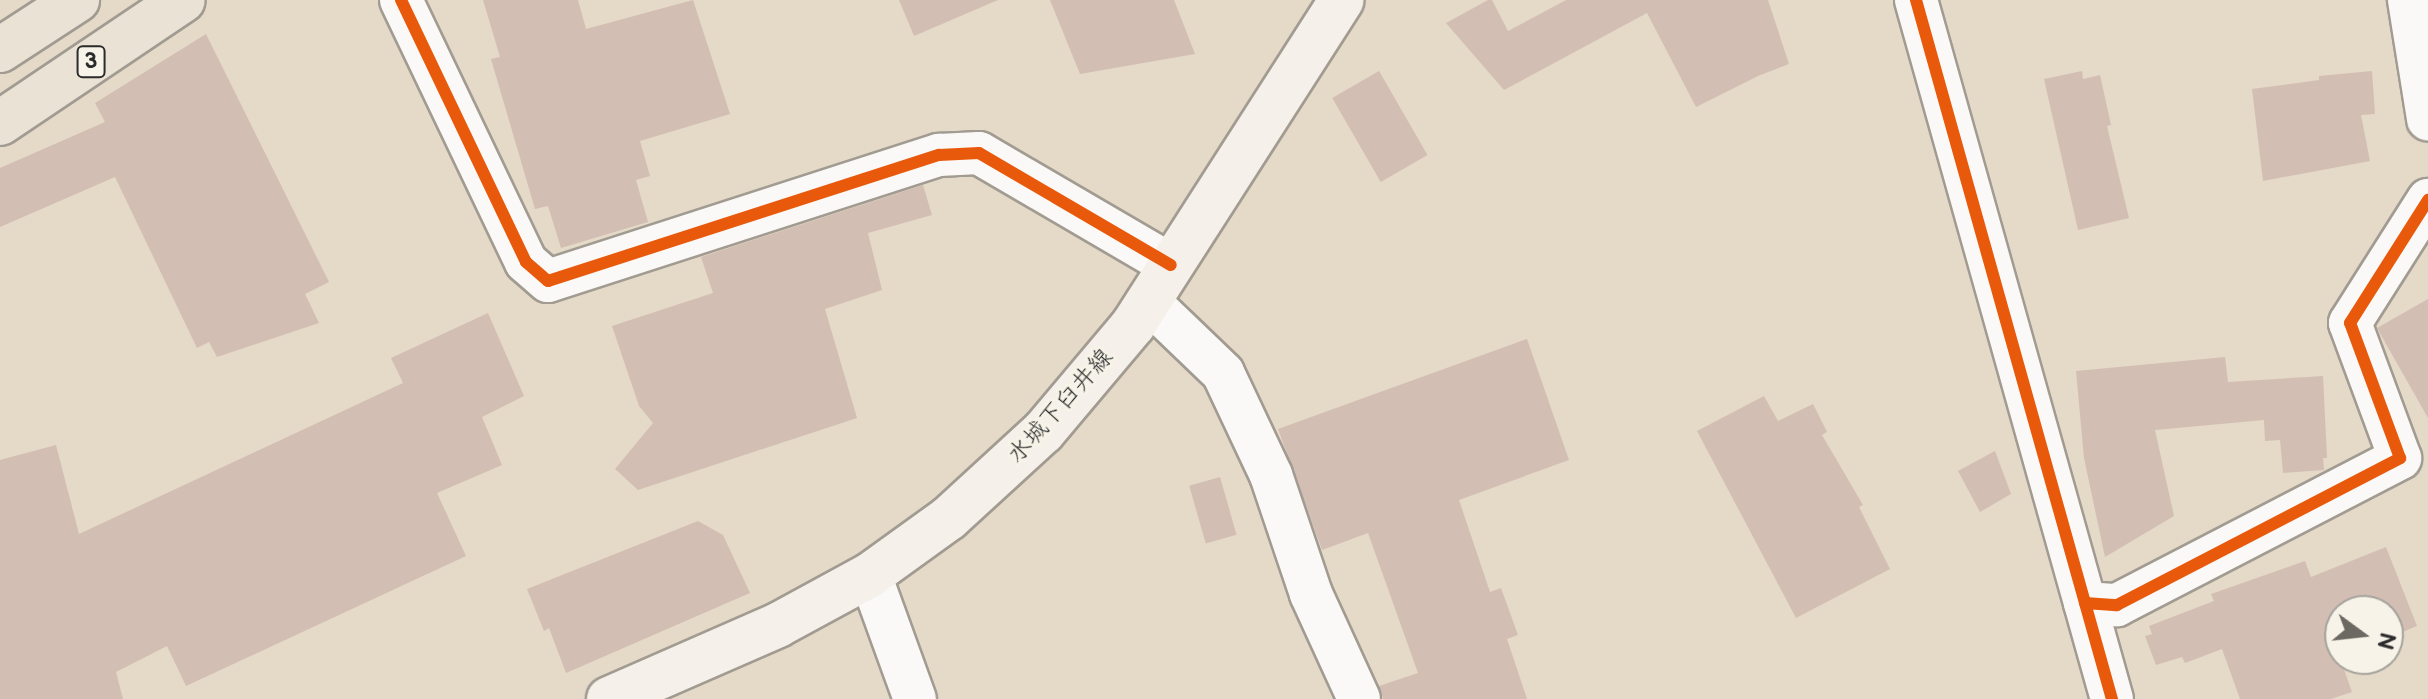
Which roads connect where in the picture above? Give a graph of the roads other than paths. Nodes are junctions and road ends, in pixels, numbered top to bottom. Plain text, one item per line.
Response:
1 (77, 0) edge
2 (183, 0) edge
3 (401, 0) edge
4 (1342, 0) edge
5 (1916, 0) edge
6 (2409, 0) edge
7 (0, 50) edge
8 (2428, 119) edge
9 (0, 123) edge
10 (2428, 200) edge
11 (1160, 283) junction
12 (870, 575) junction
13 (2085, 603) junction
14 (609, 699) edge
15 (915, 699) edge
16 (1359, 699) edge
17 (2112, 699) edge

1 - 7 highway
2 - 9 highway, 3
3 - 11 street
4 - 11 main road, 水城下臼井線
5 - 13 street
6 - 8 street
10 - 13 street
11 - 12 main road, 水城下臼井線
11 - 16 street
12 - 14 main road, 水城下臼井線
12 - 15 street
13 - 17 street

